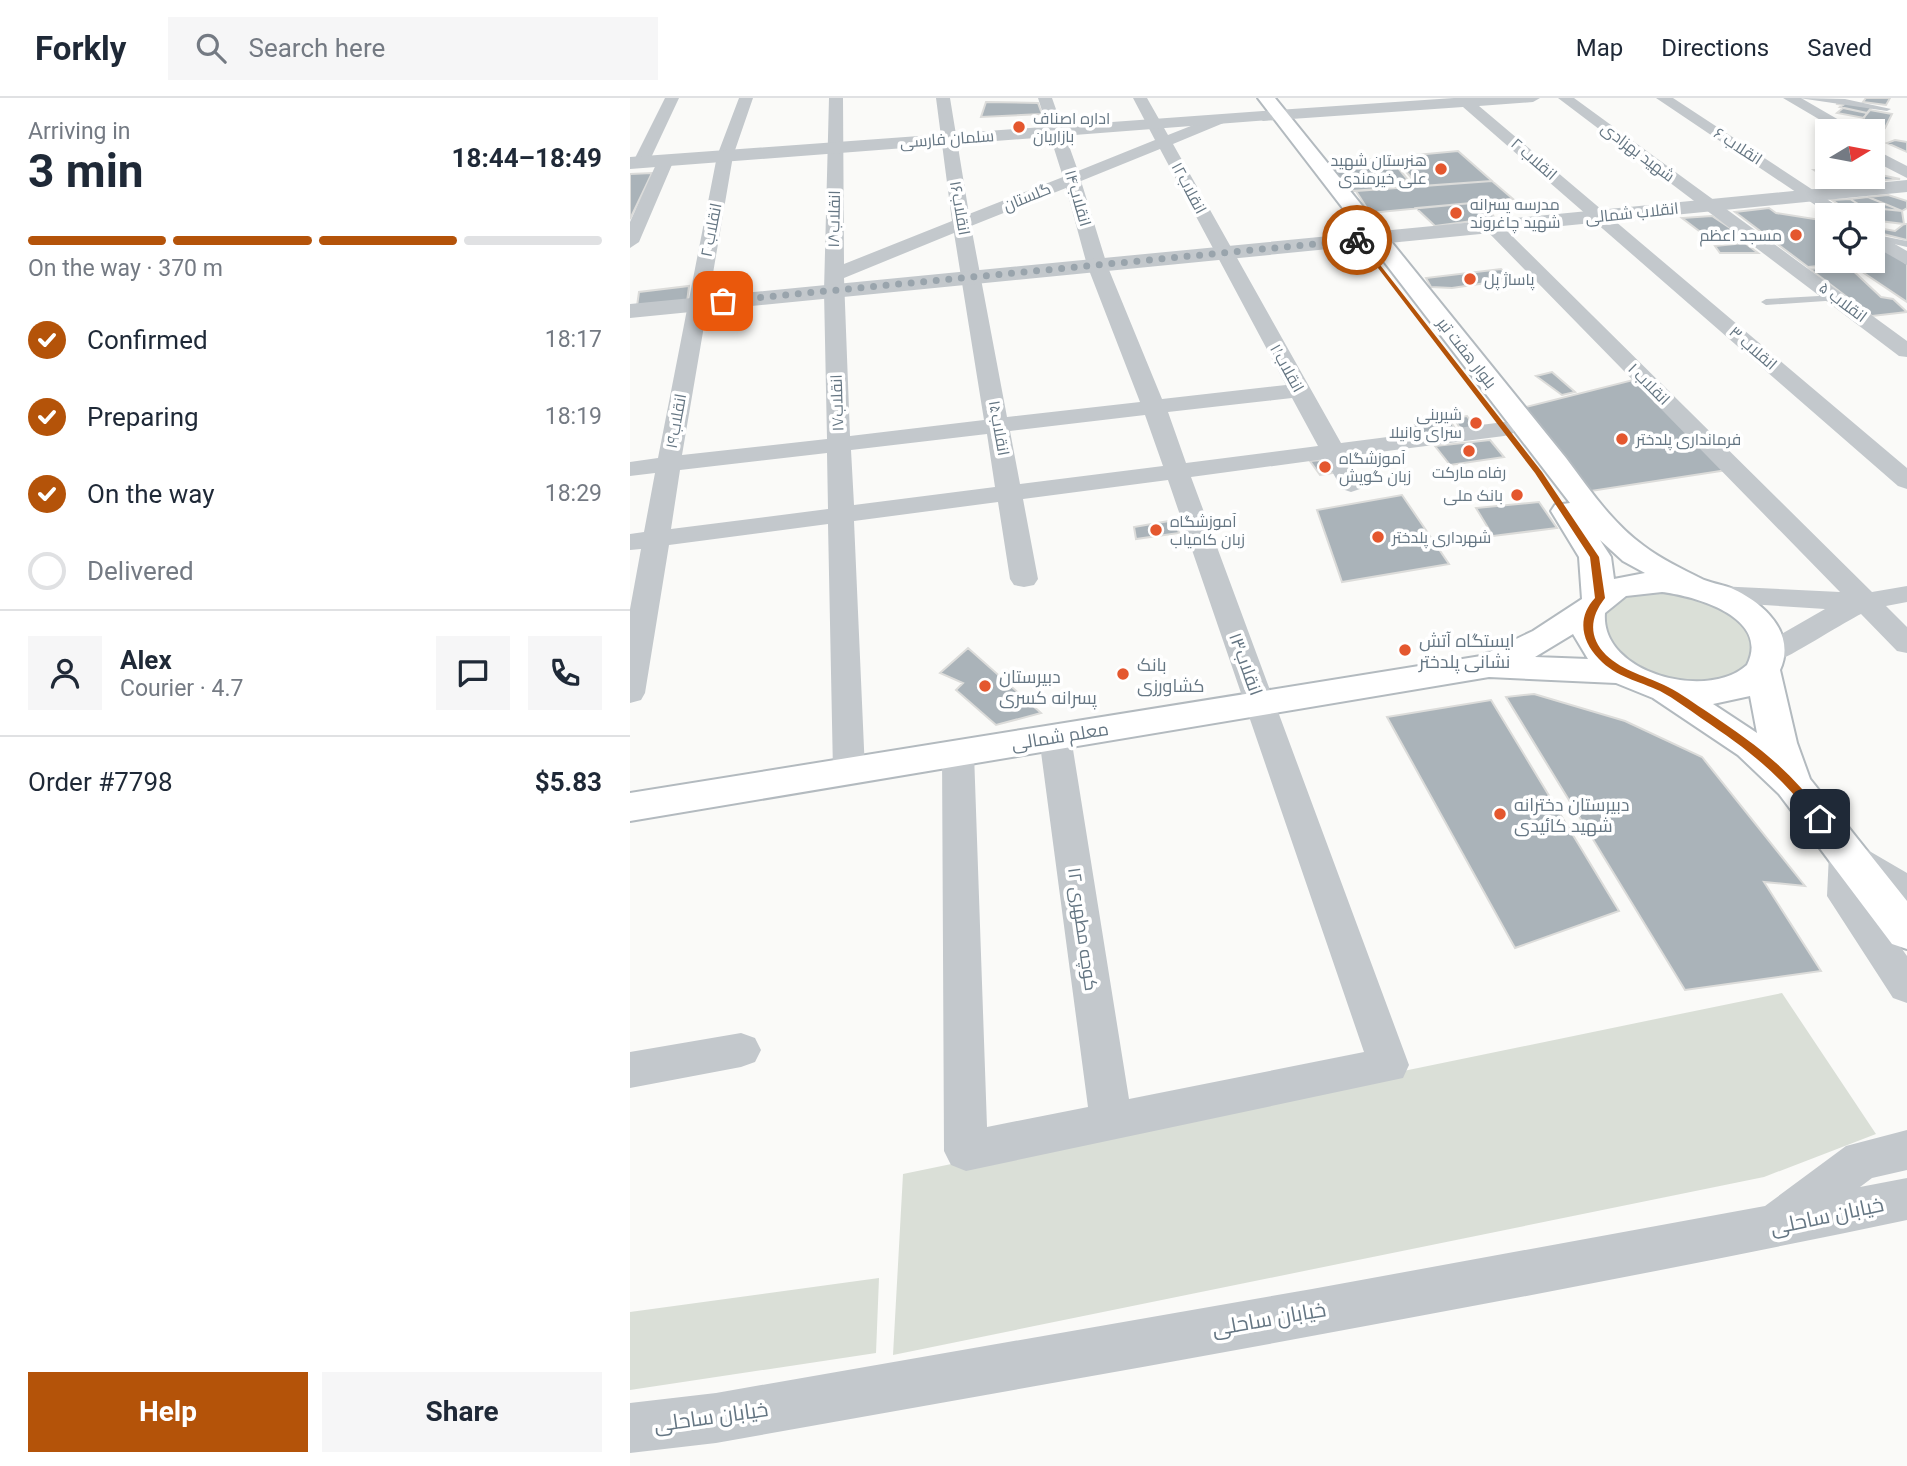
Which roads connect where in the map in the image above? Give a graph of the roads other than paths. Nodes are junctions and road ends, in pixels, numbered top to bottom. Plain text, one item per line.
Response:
1 (672, 98) edge
2 (746, 98) edge
3 (836, 98) edge
4 (943, 98) edge
5 (1045, 98) edge
6 (1140, 98) edge
7 (1250, 98) edge
8 (1533, 98) edge
9 (1565, 98) edge
10 (1663, 98) edge
11 (1777, 98) edge
12 (1790, 98) edge
13 (1802, 98) edge
14 (1465, 99) edge
15 (1270, 107) edge
16 (1887, 109) dead end
17 (1381, 111) edge
18 (1221, 119) junction
19 (1828, 119) edge
20 (1815, 120) edge
21 (1155, 124) junction
22 (1058, 131) junction
23 (947, 139) junction
24 (1166, 142) junction
25 (835, 147) junction
26 (1885, 151) edge
27 (725, 156) junction
28 (666, 160) junction
29 (1885, 160) edge
30 (636, 163) edge
31 (1907, 164) edge
32 (1907, 173) edge
33 (1072, 179) junction
34 (1907, 186) edge
35 (1812, 195) junction
36 (1824, 203) edge
37 (1710, 205) junction
38 (1600, 216) junction
39 (962, 223) junction
40 (1492, 226) junction
41 (1367, 239) junction
42 (1885, 239) edge
43 (630, 242) edge
44 (1907, 244) edge
45 (1885, 245) edge
46 (1223, 253) junction
47 (1907, 259) edge
48 (1097, 265) junction
49 (972, 277) junction
50 (834, 283) junction
51 (1837, 298) junction
52 (1766, 302) dead end
53 (696, 304) junction
54 (630, 310) edge
55 (1896, 322) dead end
56 (1873, 325) junction
57 (1907, 351) edge
58 (1299, 390) junction
59 (1154, 407) junction
60 (998, 425) junction
61 (1504, 429) junction
62 (838, 444) junction
63 (1332, 451) junction
64 (668, 464) junction
65 (630, 469) edge
66 (1177, 471) junction
67 (1907, 481) edge
68 (1351, 484) dead end
69 (1010, 493) junction
70 (841, 514) junction
71 (643, 540) edge
72 (1024, 579) dead end
73 (1703, 589) junction
74 (1907, 594) edge
75 (1862, 602) junction
76 (1596, 603) junction
77 (1907, 643) edge
78 (1766, 663) junction
79 (1489, 666) junction
80 (1621, 672) junction
81 (1665, 690) junction
82 (630, 693) edge
83 (1260, 704) junction
84 (1055, 737) junction
85 (958, 753) junction
86 (849, 771) junction
87 (1794, 784) junction
88 (630, 807) edge
89 (1847, 854) junction
90 (1907, 897) edge
91 (1907, 932) edge
92 (1907, 986) edge
93 (741, 1050) dead end
94 (630, 1070) edge
95 (1111, 1121) junction
96 (1907, 1150) edge
97 (1907, 1199) edge
98 (1773, 1227) junction
99 (630, 1428) edge

1 - 30 street
2 - 27 street, انقلاب۲۰
3 - 25 street, انقلاب۱۸
4 - 23 street, انقلاب۱۶
5 - 22 street, انقلاب۱۴
6 - 21 street, انقلاب۱۲
7 - 15 main road, بلوار هفت تیر
8 - 14 street
9 - 37 street, شهید بهزادی
10 - 35 street, انقلاب ۶
11 - 20 street
12 - 19 street
13 - 16 lane
14 - 17 street
14 - 38 street, انقلاب ۲
15 - 17 street
15 - 18 street, سلمان فارسی
15 - 41 main road, بلوار هفت تیر
18 - 21 street, سلمان فارسی
18 - 24 street, گلستان
21 - 22 street, سلمان فارسی
21 - 24 street, انقلاب۱۲
22 - 23 street, سلمان فارسی
22 - 33 street, انقلاب۱۴
23 - 25 street, سلمان فارسی
23 - 39 street, انقلاب۱۶
24 - 33 street, گلستان
24 - 46 street, انقلاب۱۲
25 - 27 street, سلمان فارسی
25 - 50 street, انقلاب۱۸
26 - 31 street
27 - 28 street, سلمان فارسی
27 - 53 street, انقلاب۲۰
28 - 30 street, سلمان فارسی
28 - 43 street
29 - 32 street
33 - 39 street, گلستان
33 - 48 street, انقلاب۱۴
34 - 35 street, انقلاب شمالی
35 - 36 street, انقلاب ۶
35 - 37 street, انقلاب شمالی
37 - 38 street, انقلاب شمالی
37 - 51 street, انقلاب ۵
38 - 40 street, انقلاب شمالی
38 - 67 street, انقلاب ۳
39 - 49 street, انقلاب۱۶
39 - 50 street, گلستان
40 - 41 street, انقلاب شمالی
40 - 75 street, انقلاب ۱
41 - 46 street, انقلاب شمالی
41 - 61 main road, بلوار هفت تیر
41 - 73 main road, بلوار هفت تیر
42 - 44 lane
45 - 47 street
46 - 48 street, انقلاب شمالی
46 - 58 street, انقلاب۱۱
48 - 49 street, انقلاب شمالی
48 - 59 street, انقلاب۱۳
49 - 50 street, انقلاب شمالی
49 - 60 street, انقلاب۱۵
50 - 53 street, انقلاب شمالی
50 - 62 street, انقلاب۱۷
51 - 52 lane
51 - 56 street, انقلاب ۵
53 - 54 street, انقلاب شمالی
53 - 64 street, انقلاب۱۹
55 - 56 street
56 - 57 street, انقلاب ۵
58 - 59 street
58 - 63 street, انقلاب۱۱
59 - 60 street
59 - 66 street, انقلاب۱۳
60 - 62 street
60 - 69 street, انقلاب۱۵
61 - 63 street
61 - 76 main road, بلوار هفت تیر
62 - 64 street
62 - 70 street, انقلاب۱۷
63 - 66 street
63 - 68 street, انقلاب۱۱
64 - 65 street
64 - 71 street, انقلاب۱۹
66 - 69 street
66 - 83 street, انقلاب۱۳
69 - 70 street
69 - 72 street, انقلاب۱۵
70 - 71 street
70 - 86 street, انقلاب۱۷
71 - 82 street, انقلاب۱۹
73 - 75 street
73 - 76 main road
73 - 78 main road
74 - 75 street
75 - 77 street, انقلاب ۱
75 - 78 street
76 - 79 main road
76 - 80 main road
78 - 81 main road
78 - 87 main road
79 - 80 main road
79 - 83 main road, معلم شمالی
80 - 81 main road
81 - 87 main road
83 - 84 main road, معلم شمالی
83 - 95 street, انقلاب۱۳
84 - 85 main road, معلم شمالی
84 - 95 street, کوچه مطهری ۱۲
85 - 86 main road, معلم شمالی
85 - 95 street
86 - 88 main road, معلم شمالی
87 - 89 main road
89 - 90 street
89 - 91 main road
89 - 92 street
93 - 94 street
96 - 98 street
97 - 98 street, خیابان ساحلی
98 - 99 street, خیابان ساحلی

